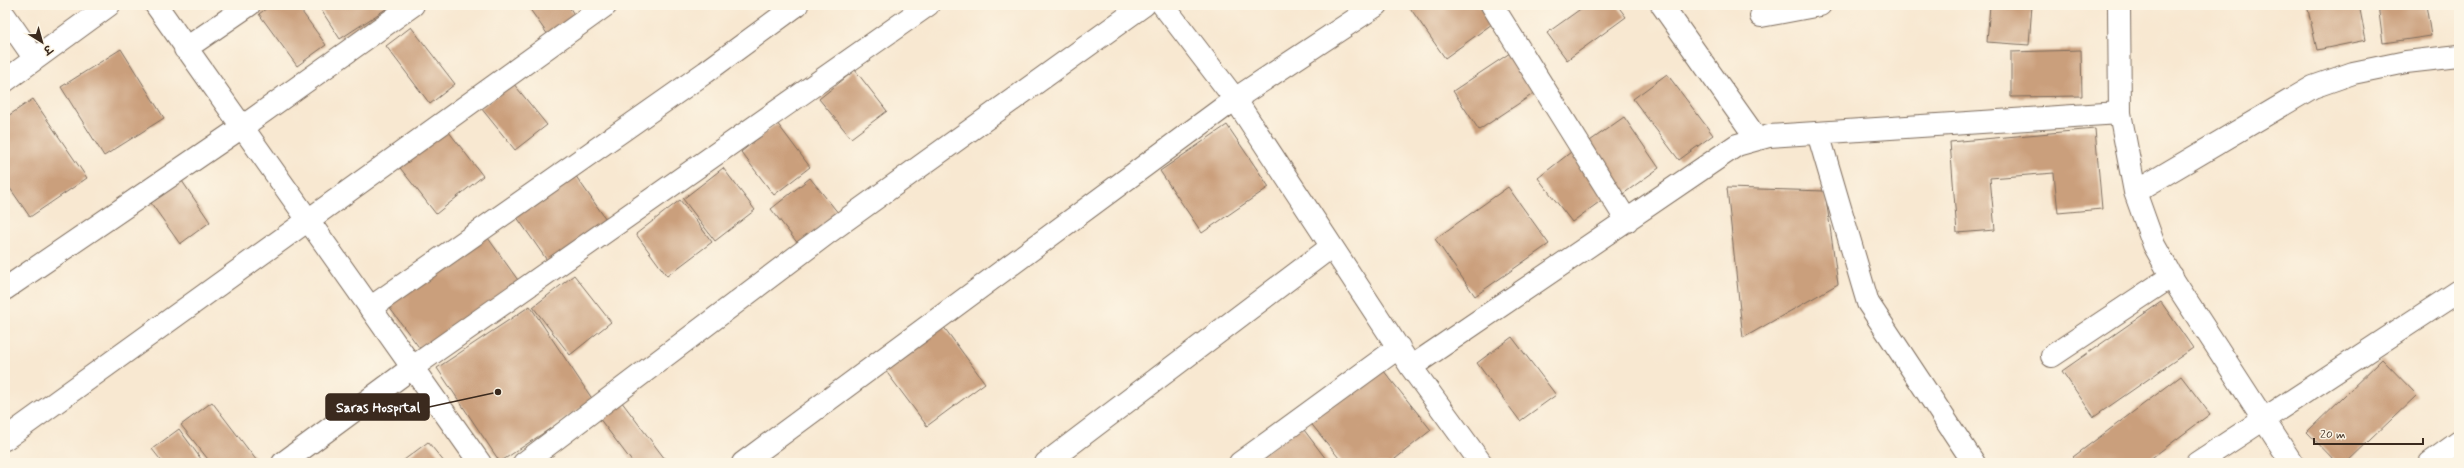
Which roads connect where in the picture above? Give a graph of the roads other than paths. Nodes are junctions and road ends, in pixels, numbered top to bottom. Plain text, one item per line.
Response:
1 (109, 5) edge
2 (156, 5) edge
3 (248, 5) edge
4 (413, 5) edge
5 (606, 5) edge
6 (797, 5) edge
7 (928, 5) edge
8 (1144, 5) edge
9 (1163, 5) edge
10 (1377, 5) edge
11 (1492, 5) edge
12 (1662, 5) edge
13 (1820, 5) edge
14 (2119, 5) edge
15 (5, 16) edge
16 (1761, 16) dead end
17 (186, 49) junction
18 (2459, 56) edge
19 (35, 59) junction
20 (5, 81) edge
21 (1235, 99) junction
22 (2120, 113) junction
23 (242, 127) junction
24 (1818, 133) junction
25 (1757, 139) junction
26 (2135, 192) junction
27 (1627, 221) junction
28 (308, 222) junction
29 (1331, 247) junction
30 (2172, 276) junction
31 (5, 289) edge
32 (2459, 291) edge
33 (370, 308) junction
34 (1399, 347) junction
35 (2052, 356) dead end
36 (413, 366) junction
37 (1412, 367) junction
38 (2263, 418) junction
39 (5, 439) edge
40 (2459, 442) edge
41 (284, 463) edge
42 (480, 463) edge
43 (524, 463) edge
44 (743, 463) edge
45 (1046, 463) edge
46 (1240, 463) edge
47 (1482, 463) edge
48 (1974, 463) edge
49 (2197, 463) edge
50 (2292, 463) edge
51 (2430, 463) edge

1 - 19 street
2 - 17 street
3 - 17 street
4 - 23 street
5 - 28 street
6 - 33 street
7 - 36 street
8 - 43 street
9 - 21 street
10 - 21 street
11 - 27 street
12 - 25 street
13 - 16 street
14 - 22 street
15 - 19 street
17 - 23 street
18 - 26 street
19 - 20 street
21 - 29 street
21 - 44 street
22 - 24 street
22 - 26 street
23 - 28 street
23 - 31 street
24 - 25 street
24 - 48 street
25 - 27 street
26 - 30 street
27 - 37 street
28 - 33 street
28 - 39 street
29 - 34 street
29 - 45 street
30 - 35 street
30 - 38 street
32 - 38 street
33 - 36 street
34 - 37 street
34 - 46 street
36 - 41 street
36 - 42 street
37 - 47 street
38 - 49 street
38 - 50 street
40 - 51 street

